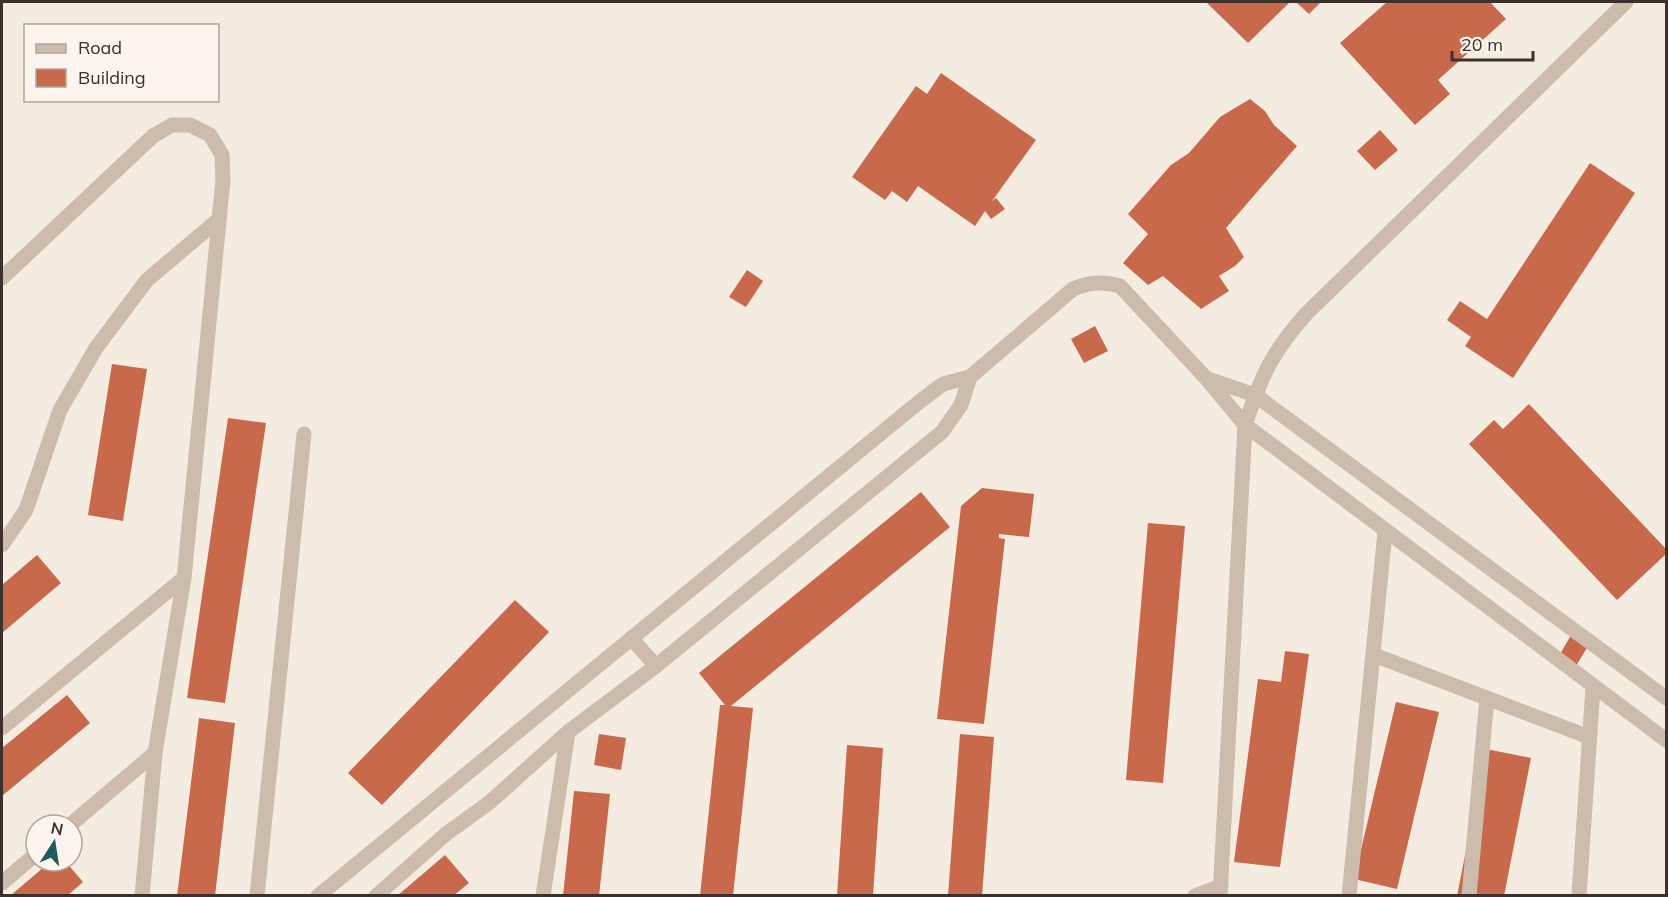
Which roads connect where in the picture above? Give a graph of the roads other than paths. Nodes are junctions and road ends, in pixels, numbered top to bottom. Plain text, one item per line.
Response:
1 (1626, 2) edge
2 (218, 220) junction
3 (2, 279) edge
4 (970, 376) junction
5 (1206, 378) junction
6 (1255, 395) junction
7 (1245, 425) junction
8 (304, 434) dead end
9 (1386, 532) junction
10 (2, 545) edge
11 (184, 578) junction
12 (631, 638) junction
13 (1374, 655) junction
14 (656, 666) junction
15 (1593, 687) junction
16 (1487, 698) junction
17 (1666, 698) edge
18 (2, 728) edge
19 (568, 732) junction
20 (1589, 737) junction
21 (1666, 740) edge
22 (155, 753) junction
23 (84, 813) edge
24 (24, 864) edge
25 (2, 883) edge
26 (1220, 891) edge
27 (142, 896) edge
28 (257, 896) edge
29 (318, 896) edge
30 (376, 896) edge
31 (543, 896) edge
32 (1196, 896) edge
33 (1349, 896) edge
34 (1469, 896) edge
35 (1579, 896) edge

1 - 6 street
2 - 3 street
2 - 10 street
2 - 11 street
4 - 5 street
4 - 12 street
4 - 14 street
5 - 6 street
5 - 7 street
6 - 7 street
6 - 17 street
7 - 9 street
7 - 26 street
8 - 28 street
9 - 13 street
9 - 15 street
11 - 18 street
11 - 22 street
12 - 14 street
12 - 29 street
13 - 16 street
13 - 33 street
14 - 19 street
15 - 20 street
15 - 21 street
16 - 20 street
16 - 34 street
19 - 30 street
19 - 31 street
20 - 35 street
22 - 23 street
22 - 27 street
24 - 25 street
26 - 32 street

